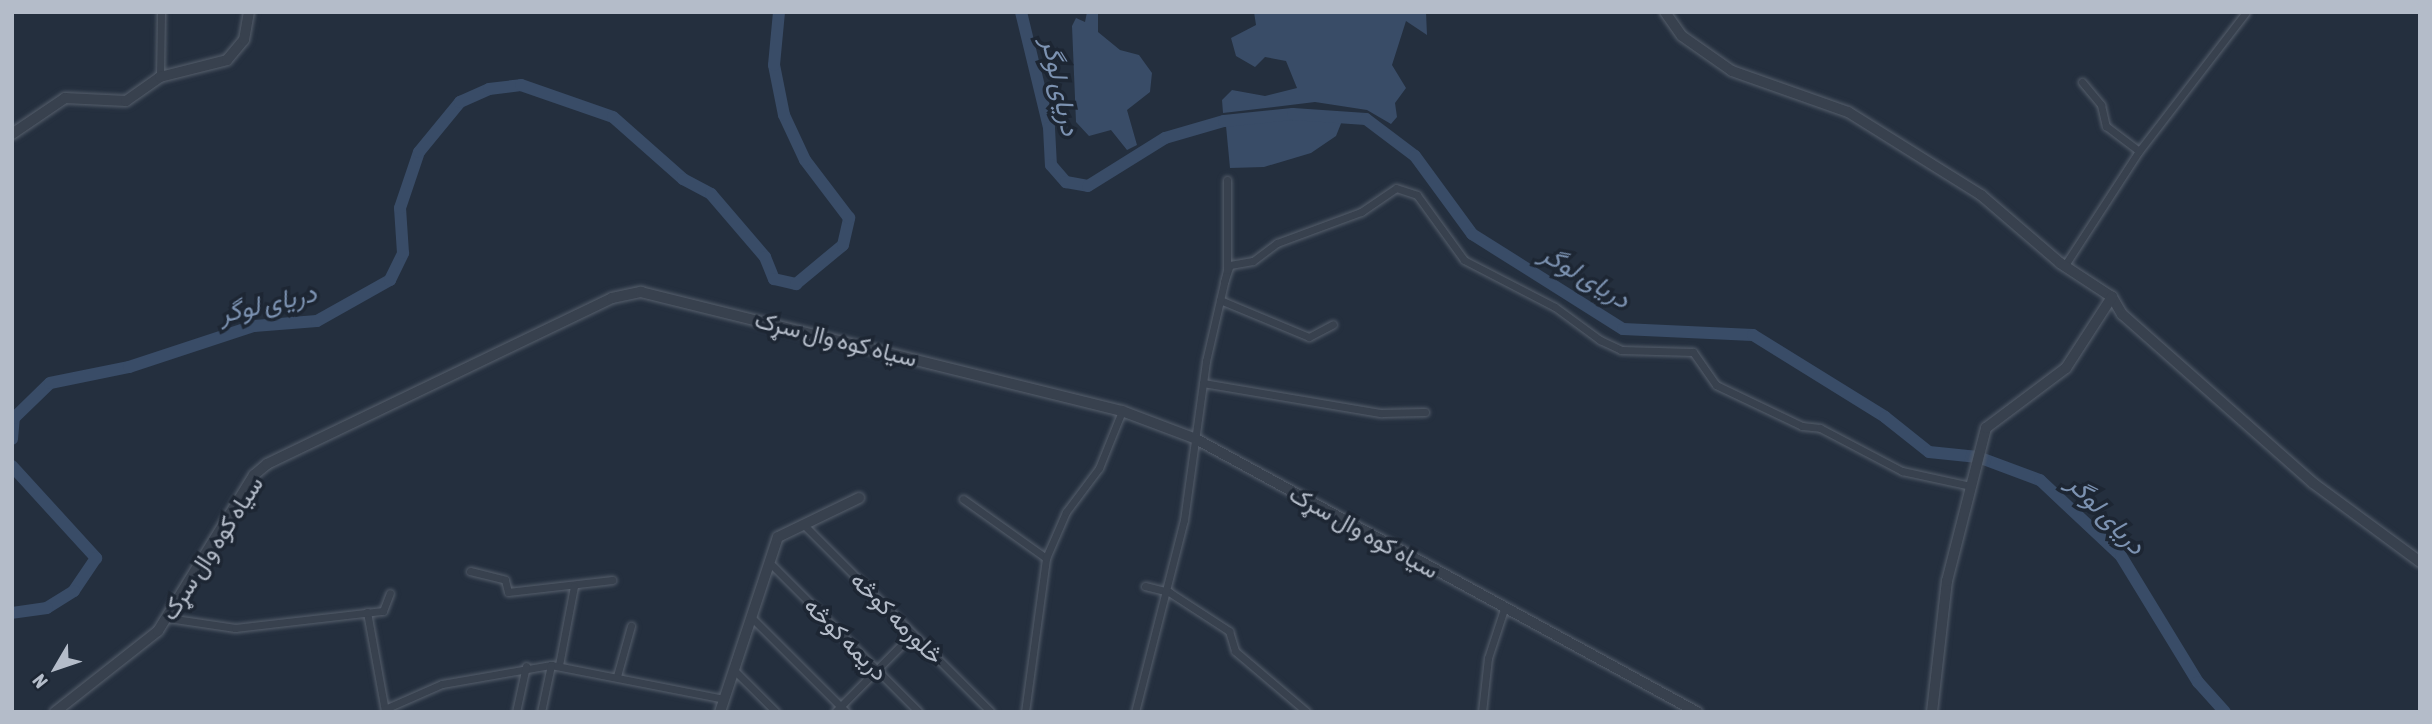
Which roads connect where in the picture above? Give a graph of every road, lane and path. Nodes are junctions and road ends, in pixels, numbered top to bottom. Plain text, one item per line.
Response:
1 (161, 12) edge
2 (249, 12) edge
3 (1665, 12) edge
4 (2246, 12) edge
5 (160, 77) junction
6 (2082, 82) dead end
7 (12, 134) edge
8 (2139, 151) junction
9 (1227, 180) dead end
10 (2065, 265) junction
11 (1224, 282) junction
12 (2112, 297) junction
13 (1220, 300) junction
14 (1333, 324) dead end
15 (1203, 383) junction
16 (1122, 411) junction
17 (1425, 412) dead end
18 (1196, 439) junction
19 (1971, 486) junction
20 (859, 498) dead end
21 (963, 499) dead end
22 (803, 525) junction
23 (1045, 558) junction
24 (2420, 562) edge
25 (773, 566) junction
26 (470, 571) dead end
27 (612, 580) dead end
28 (574, 586) junction
29 (1145, 586) dead end
30 (1169, 592) junction
31 (390, 593) dead end
32 (1504, 609) junction
33 (367, 612) junction
34 (168, 618) junction
35 (753, 619) junction
36 (631, 626) dead end
37 (912, 634) junction
38 (555, 665) junction
39 (526, 666) junction
40 (733, 669) junction
41 (877, 670) junction
42 (617, 676) junction
43 (724, 699) junction
44 (385, 710) edge
45 (841, 710) edge
46 (55, 712) edge
47 (516, 712) edge
48 (541, 712) edge
49 (720, 712) edge
50 (776, 712) edge
51 (919, 712) edge
52 (991, 712) edge
53 (1026, 712) edge
54 (1135, 712) edge
55 (1307, 712) edge
56 (1482, 712) edge
57 (1697, 712) edge
58 (1932, 712) edge

1 - 5 street
2 - 5 street
3 - 10 street
4 - 8 street
5 - 7 street
6 - 8 street
8 - 10 street
9 - 11 street
10 - 12 street
11 - 13 street
11 - 19 street
12 - 19 street
12 - 24 street
13 - 14 street
13 - 15 street
15 - 17 street
15 - 18 street
16 - 18 street, سیاه کوه وال سړک
16 - 23 street
16 - 34 street, سیاه کوه وال سړک
18 - 30 street
18 - 32 street, سیاه کوه وال سړک
19 - 58 street
20 - 22 street
21 - 23 street
22 - 25 street
22 - 37 street, څلورمه کوڅه
23 - 53 street
25 - 35 street
25 - 41 street, دریمه کوڅه
26 - 28 street
27 - 28 street
28 - 38 street
29 - 30 street
30 - 54 street
30 - 55 street
31 - 33 street
32 - 56 street
32 - 57 street, سیاه کوه وال سړک
33 - 34 street
33 - 44 street
34 - 46 street, سیاه کوه وال سړک
35 - 40 street
35 - 45 street
36 - 42 street
37 - 41 street
37 - 52 street, څلورمه کوڅه
38 - 39 street
38 - 42 street
38 - 48 street
39 - 44 street
39 - 47 street
40 - 43 street
40 - 50 street
41 - 45 street
41 - 51 street, دریمه کوڅه
42 - 43 street
43 - 49 street

